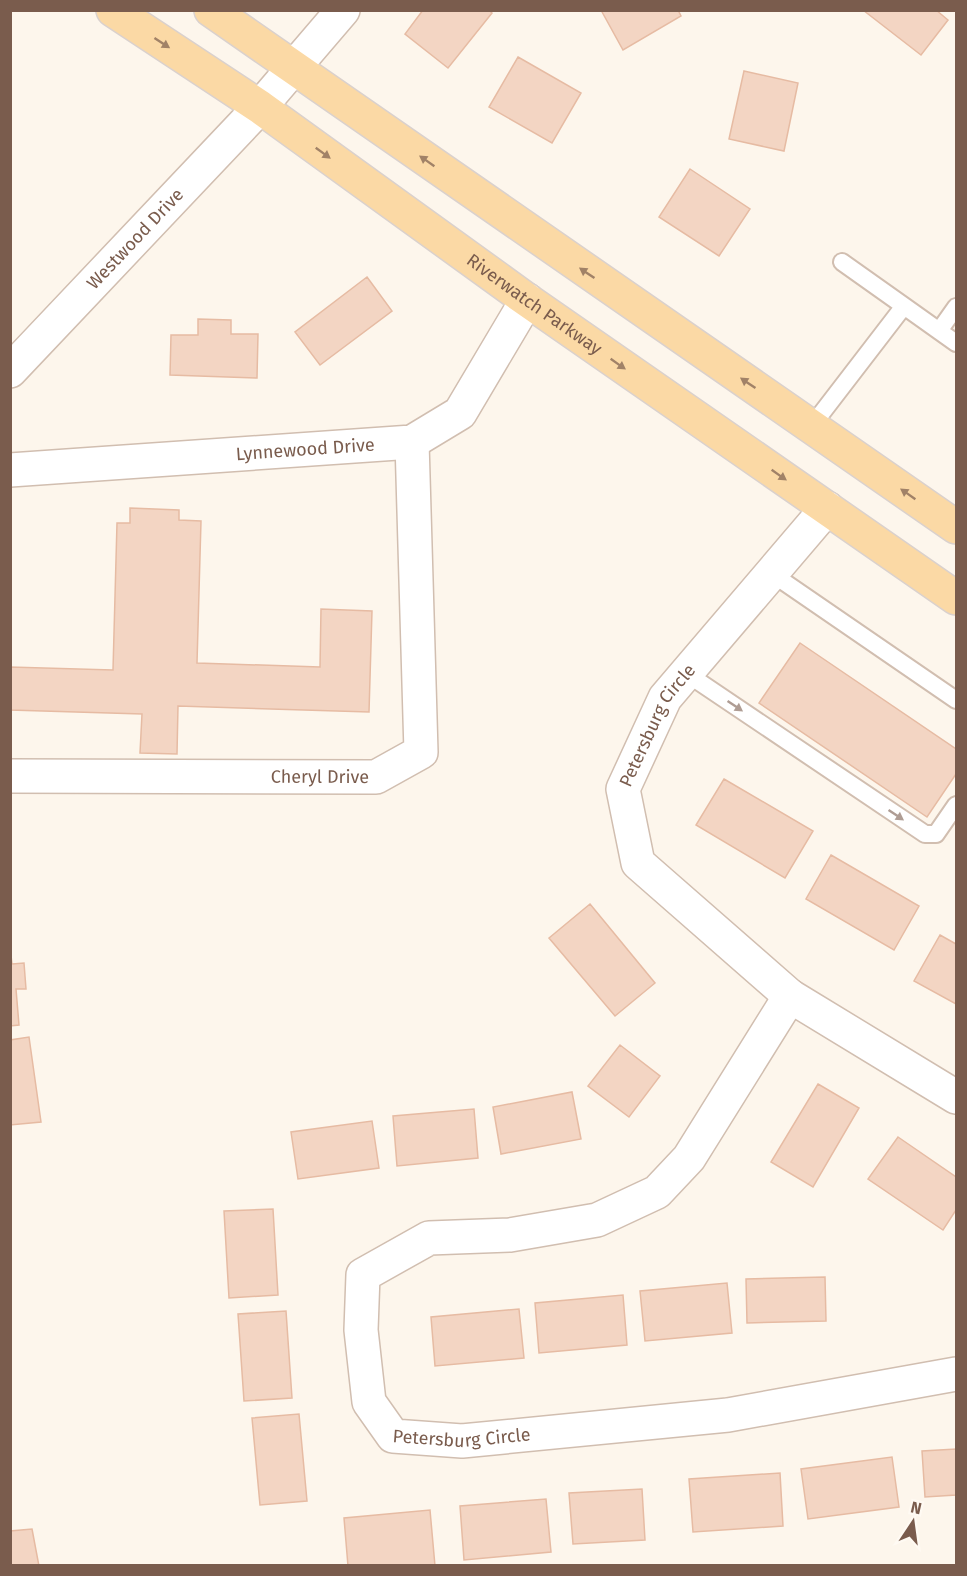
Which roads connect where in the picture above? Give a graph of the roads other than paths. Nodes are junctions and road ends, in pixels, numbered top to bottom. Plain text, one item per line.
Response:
1 (113, 10) edge
2 (211, 10) edge
3 (343, 10) edge
4 (295, 68) junction
5 (260, 107) junction
6 (842, 262) dead end
7 (527, 300) junction
8 (904, 306) junction
9 (957, 307) edge
10 (939, 331) junction
11 (957, 343) edge
12 (10, 371) edge
13 (811, 427) junction
14 (412, 442) junction
15 (10, 470) edge
16 (827, 508) junction
17 (957, 527) edge
18 (771, 573) junction
19 (957, 598) edge
20 (686, 673) junction
21 (957, 700) edge
22 (10, 776) edge
23 (957, 805) edge
24 (790, 996) junction
25 (957, 1097) edge
26 (957, 1374) edge

1 -> 5 main road, Riverwatch Parkway
2 - 4 main road
3 - 4 street, Westwood Drive
4 - 5 street, Westwood Drive
13 -> 4 main road
5 -> 7 main road, Riverwatch Parkway
5 - 12 street, Westwood Drive
6 - 8 lane
7 - 14 street, Lynnewood Drive
7 -> 16 main road, Riverwatch Parkway
8 - 10 lane
8 - 13 lane
9 - 10 lane
10 - 11 lane
17 -> 13 main road
14 - 15 street, Lynnewood Drive
14 - 22 street, Cheryl Drive
16 - 18 street, Petersburg Circle
16 - 19 main road, Riverwatch Parkway
18 - 20 street, Petersburg Circle
18 - 21 lane
20 -> 23 lane
20 - 24 street, Petersburg Circle
24 - 25 street, Petersburg Circle
24 - 26 street, Petersburg Circle

